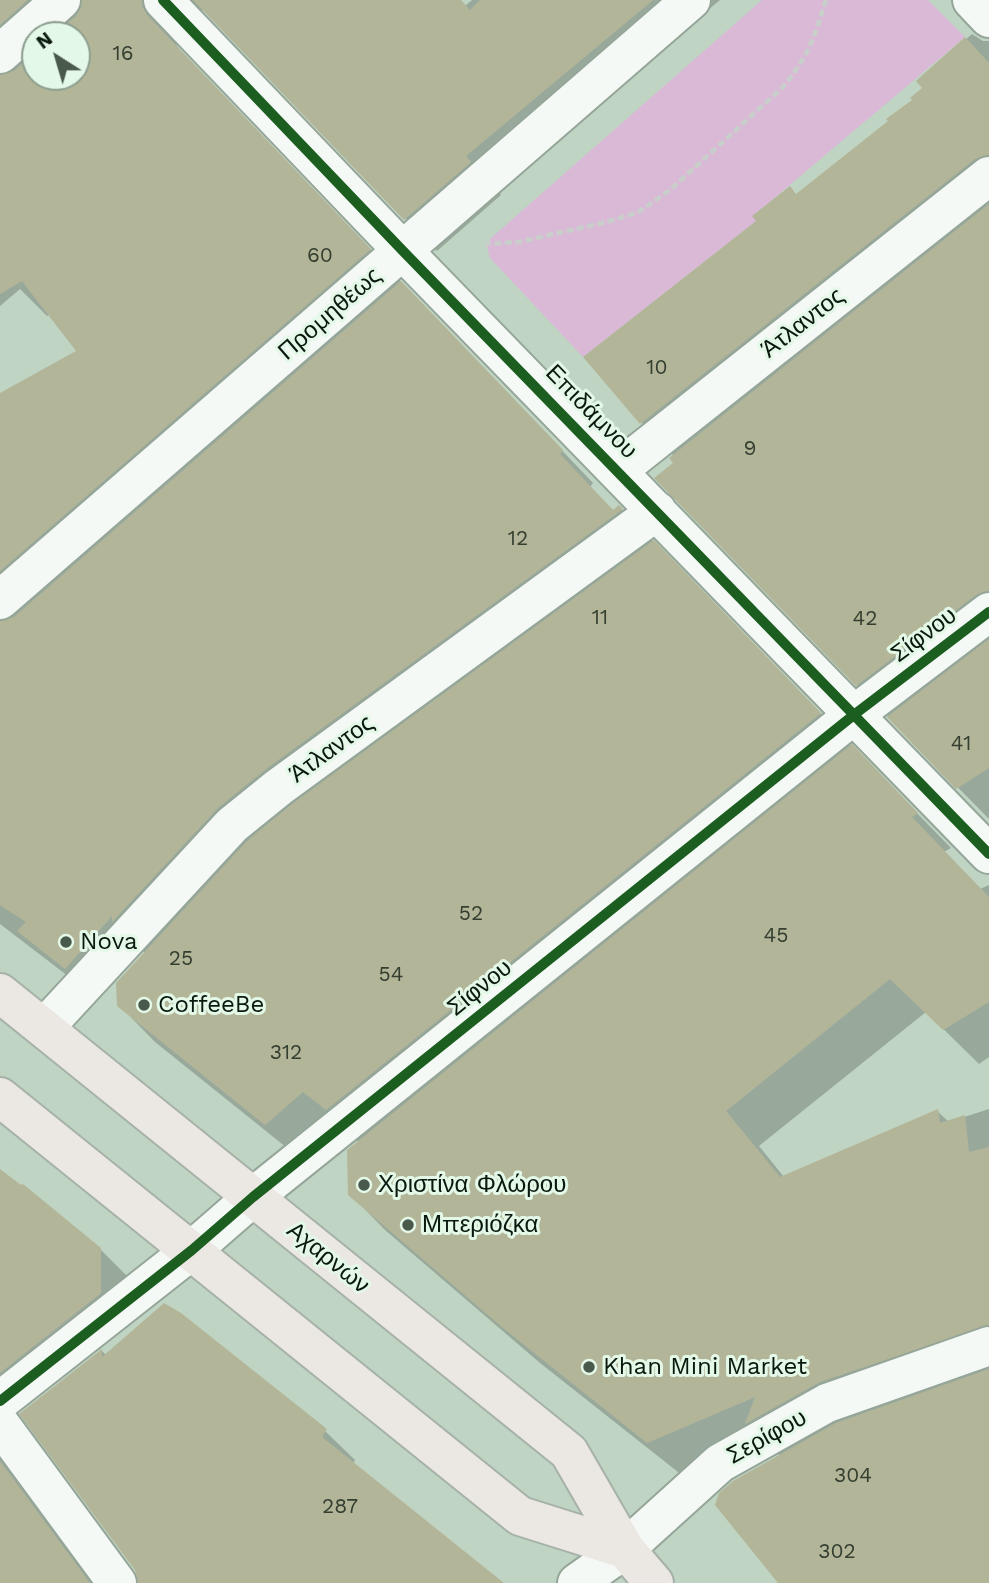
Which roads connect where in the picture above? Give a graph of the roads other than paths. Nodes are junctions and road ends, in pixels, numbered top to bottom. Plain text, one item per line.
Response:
1 (61, 0) edge
2 (163, 0) edge
3 (691, 0) edge
4 (972, 0) edge
5 (989, 18) edge
6 (0, 54) edge
7 (989, 176) edge
8 (403, 251) junction
9 (618, 470) junction
10 (657, 511) junction
11 (0, 600) edge
12 (989, 612) edge
13 (855, 714) junction
14 (989, 854) edge
15 (0, 993) edge
16 (44, 1028) junction
17 (0, 1097) edge
18 (253, 1197) junction
19 (192, 1250) junction
20 (989, 1346) edge
21 (0, 1401) edge
22 (0, 1424) edge
23 (625, 1549) junction
24 (117, 1583) edge
25 (577, 1583) edge
26 (654, 1583) edge

1 - 6 street
2 - 8 street, Επιδάμνου
3 - 8 street, Προμηθέως
4 - 5 street
7 - 9 street, Άτλαντος
8 - 9 street, Επιδάμνου
8 - 11 street, Προμηθέως
9 - 10 street, Επιδάμνου
10 - 13 street, Επιδάμνου
10 - 16 street, Άτλαντος
12 - 13 street, Σίφνου
13 - 14 street, Επιδάμνου
13 - 18 street, Σίφνου
15 - 16 main road, Αχαρνών
16 - 18 main road, Αχαρνών
17 - 19 main road
18 - 19 street, Σίφνου
18 - 23 main road, Αχαρνών
19 - 21 street, Σίφνου
19 - 23 main road
20 - 23 street, Σερίφου
22 - 24 street
23 - 25 street, Σερίφου
23 - 26 main road, Αχαρνών

